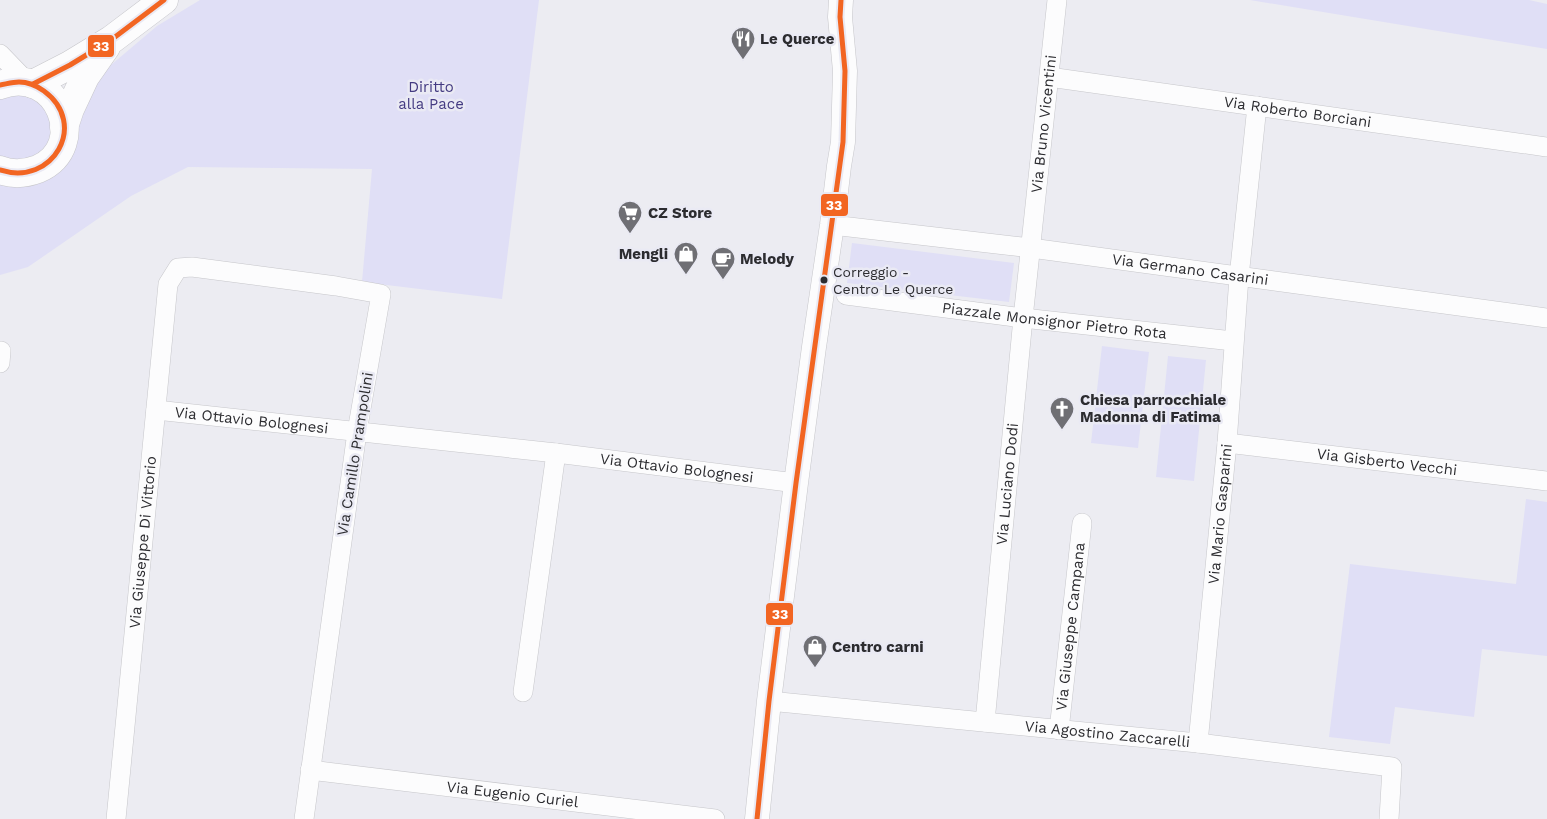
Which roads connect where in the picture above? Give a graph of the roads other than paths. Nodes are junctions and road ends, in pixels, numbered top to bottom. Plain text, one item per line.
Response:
1 (164, 0) edge
2 (1057, 0) edge
3 (838, 6) edge
4 (111, 40) junction
5 (0, 54) edge
6 (1049, 77) junction
7 (31, 83) junction
8 (0, 85) edge
9 (1257, 106) junction
10 (64, 128) junction
11 (1547, 146) edge
12 (4, 174) edge
13 (832, 225) junction
14 (1031, 248) junction
15 (178, 268) joint
16 (1239, 277) junction
17 (846, 296) dead end
18 (1024, 318) junction
19 (1547, 318) edge
20 (1234, 341) junction
21 (156, 410) junction
22 (357, 432) junction
23 (1227, 443) junction
24 (556, 453) junction
25 (1547, 480) edge
26 (796, 483) junction
27 (1082, 523) dead end
28 (522, 692) dead end
29 (770, 700) junction
30 (985, 722) junction
31 (1059, 730) junction
32 (1198, 743) junction
33 (310, 770) junction
34 (116, 819) edge
35 (304, 819) edge
36 (715, 819) edge
37 (757, 819) edge
38 (1389, 819) edge

1 - 4 main road
2 - 6 street, Via Bruno Vicentini
3 - 13 street
4 - 7 main road
4 - 10 main road
5 - 7 street
6 - 9 street, Via Roberto Borciani
6 - 14 street, Via Bruno Vicentini
7 - 8 main road
7 - 10 main road
9 - 11 street, Via Roberto Borciani
9 - 16 street, Via Mario Gasparini
10 - 12 main road
13 - 14 street, Via Germano Casarini
13 - 26 street
14 - 16 street, Via Germano Casarini
14 - 18 street, Via Luciano Dodi
15 - 21 street, Via Giuseppe Di Vittorio
15 - 22 street, Via Camillo Prampolini
16 - 19 street, Via Germano Casarini
16 - 20 street, Via Mario Gasparini
17 - 18 street, Piazzale Monsignor Pietro Rota
18 - 20 street, Piazzale Monsignor Pietro Rota
18 - 30 street, Via Luciano Dodi
20 - 23 street, Via Mario Gasparini
21 - 22 street, Via Ottavio Bolognesi
21 - 34 street, Via Giuseppe Di Vittorio
22 - 24 street, Via Ottavio Bolognesi
22 - 33 street, Via Camillo Prampolini
23 - 25 street, Via Gisberto Vecchi
23 - 32 street, Via Mario Gasparini
24 - 26 street, Via Ottavio Bolognesi
24 - 28 street
26 - 29 street
27 - 31 street, Via Giuseppe Campana
29 - 30 street, Via Agostino Zaccarelli
29 - 37 street
30 - 31 street, Via Agostino Zaccarelli
31 - 32 street, Via Agostino Zaccarelli
32 - 38 street, Via Agostino Zaccarelli
33 - 35 street, Via Camillo Prampolini
33 - 36 street, Via Eugenio Curiel

